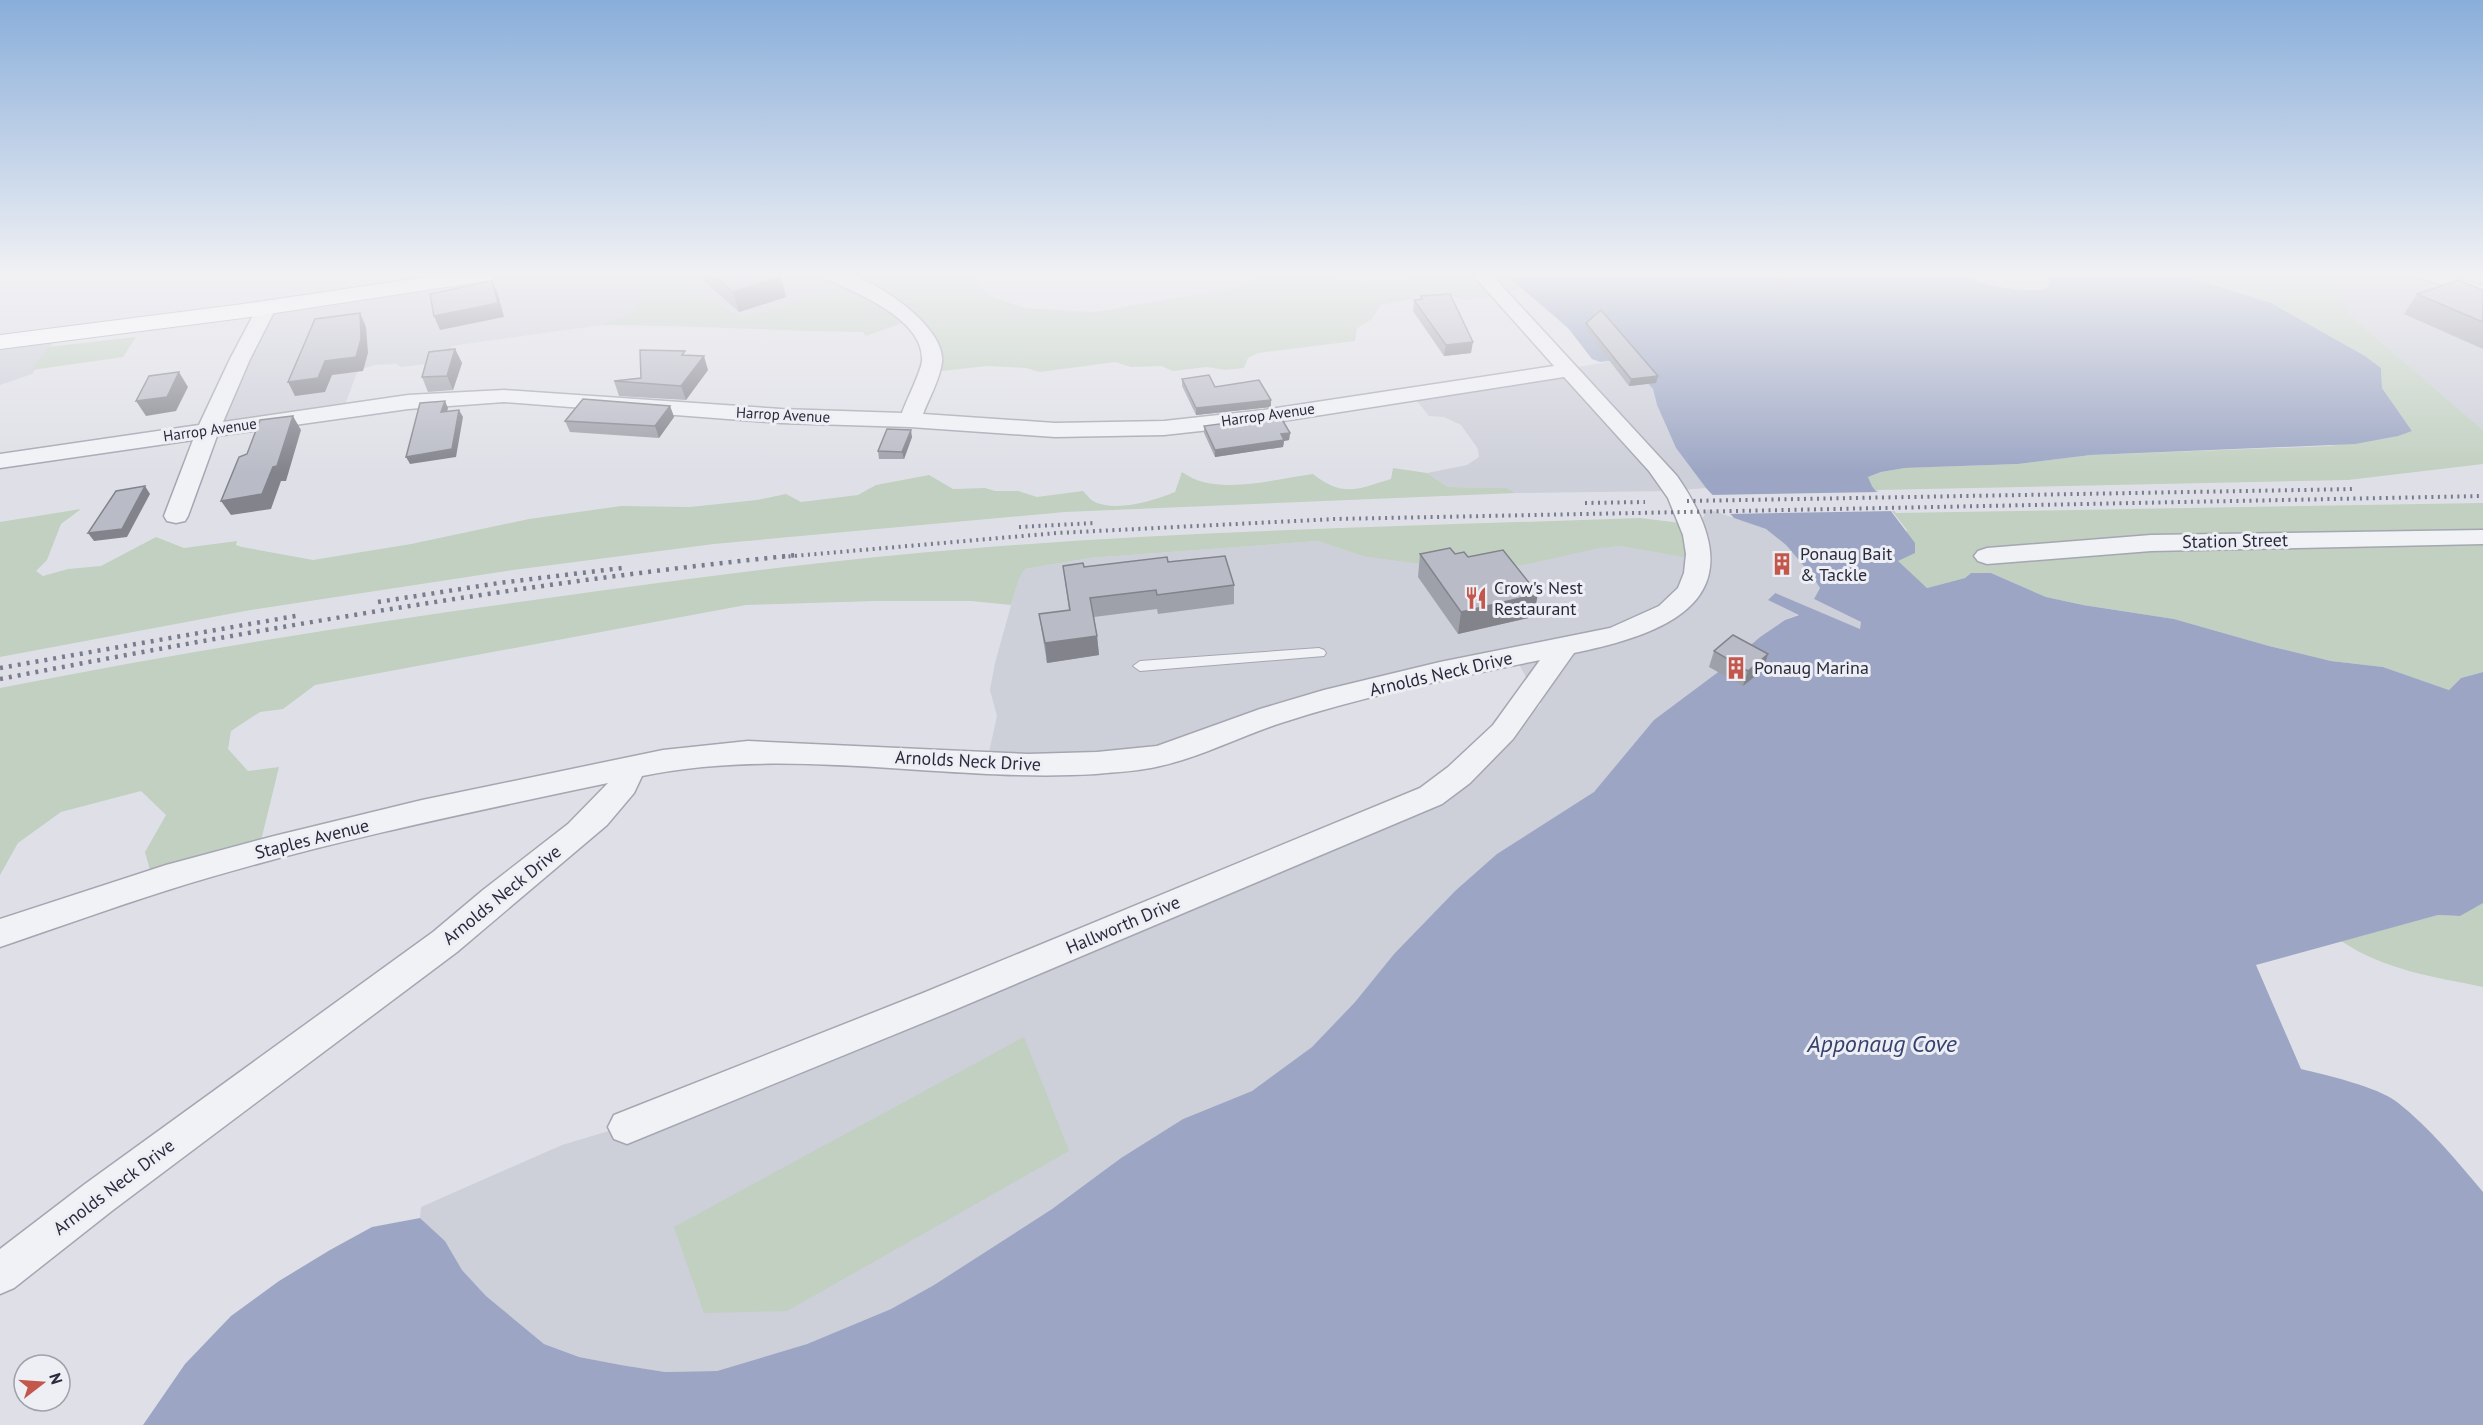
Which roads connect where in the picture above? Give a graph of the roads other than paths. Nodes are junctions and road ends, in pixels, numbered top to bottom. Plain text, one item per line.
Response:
1 (249, 340) edge
2 (927, 340) edge
3 (1541, 340) edge
4 (1567, 370) junction
5 (910, 420) junction
6 (207, 430) junction
7 (0, 461) edge
8 (176, 516) dead end
9 (2483, 537) edge
10 (1987, 556) dead end
11 (1564, 647) junction
12 (1319, 653) dead end
13 (1140, 666) dead end
14 (630, 770) junction
15 (0, 933) edge
16 (627, 1128) dead end
17 (0, 1274) edge

1 - 6 street
2 - 5 street
3 - 4 street, Arnolds Neck Drive
4 - 5 street, Harrop Avenue
4 - 11 street, Arnolds Neck Drive
5 - 6 street, Harrop Avenue
6 - 7 street, Harrop Avenue
6 - 8 street
9 - 10 street, Station Street
11 - 14 street, Arnolds Neck Drive
11 - 16 street, Hallworth Drive
12 - 13 lane
14 - 15 street, Staples Avenue
14 - 17 street, Arnolds Neck Drive

